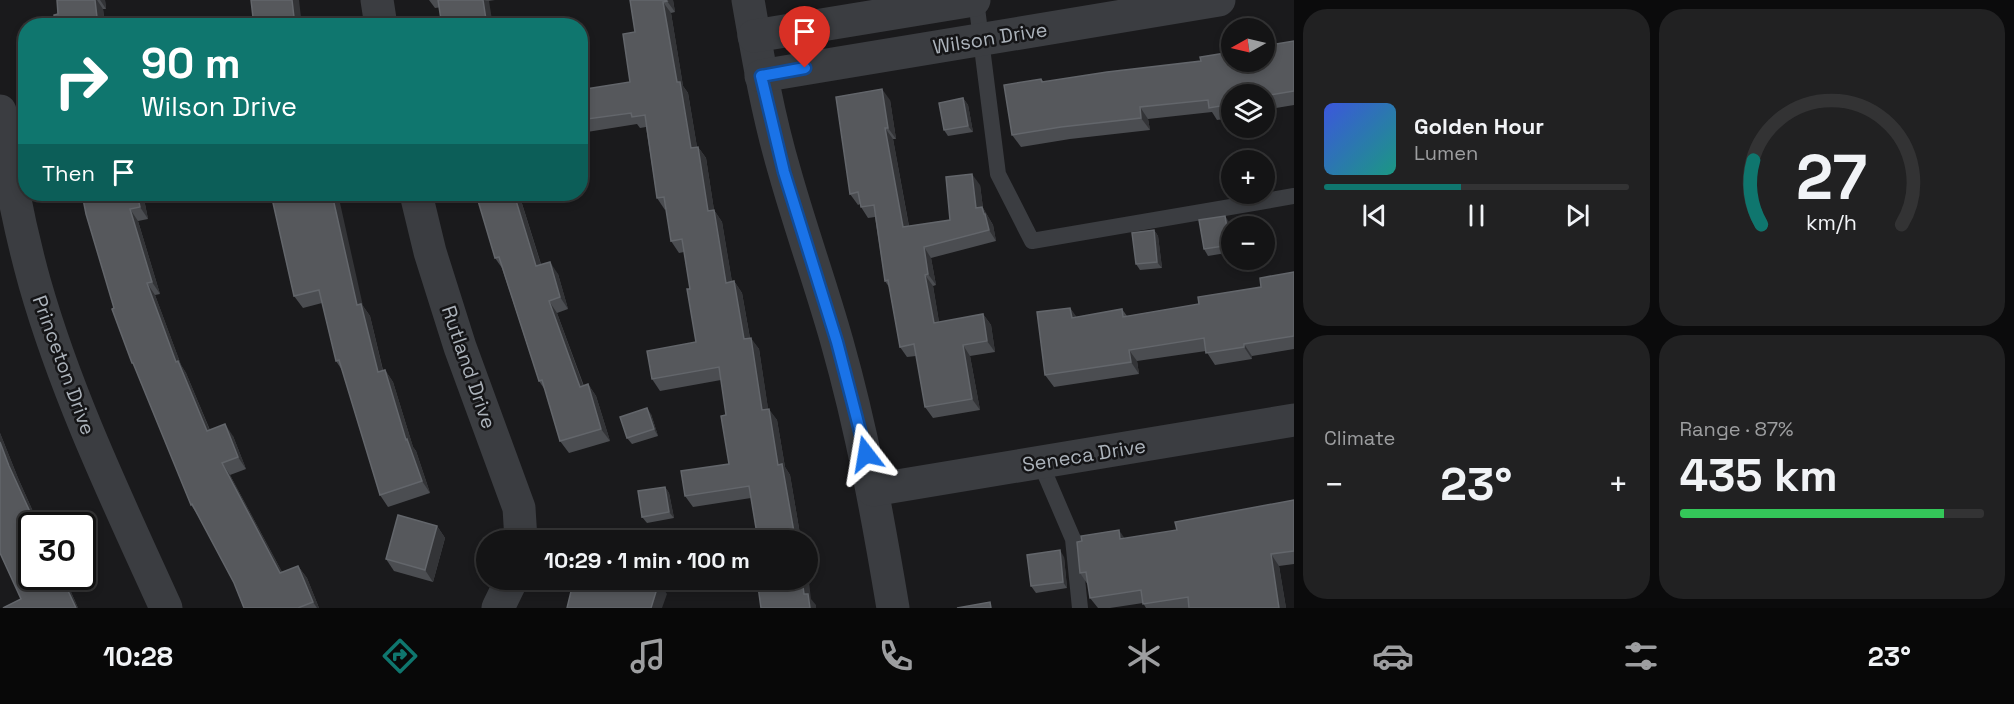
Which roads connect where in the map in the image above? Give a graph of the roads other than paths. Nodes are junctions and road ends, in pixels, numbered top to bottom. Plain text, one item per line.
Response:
1 (377, 0) edge
2 (748, 0) edge
3 (975, 0) edge
4 (1220, 0) edge
5 (380, 18) edge
6 (754, 36) junction
7 (981, 39) junction
8 (761, 76) junction
9 (0, 111) edge
10 (1294, 196) edge
11 (418, 201) edge
12 (1294, 420) edge
13 (1040, 462) junction
14 (873, 490) junction
15 (520, 530) edge
16 (507, 590) edge
17 (166, 608) edge
18 (498, 608) edge
19 (893, 608) edge
20 (1080, 608) edge

1 - 5 street
2 - 6 street
3 - 6 street, Wilson Drive
3 - 7 lane
4 - 7 street, Wilson Drive
6 - 8 street
7 - 8 street, Wilson Drive
7 - 10 lane
8 - 14 street
9 - 17 street, Princeton Drive
11 - 15 street, Rutland Drive
12 - 13 street, Seneca Drive
13 - 14 street, Seneca Drive
13 - 20 lane
14 - 19 street
16 - 18 street

